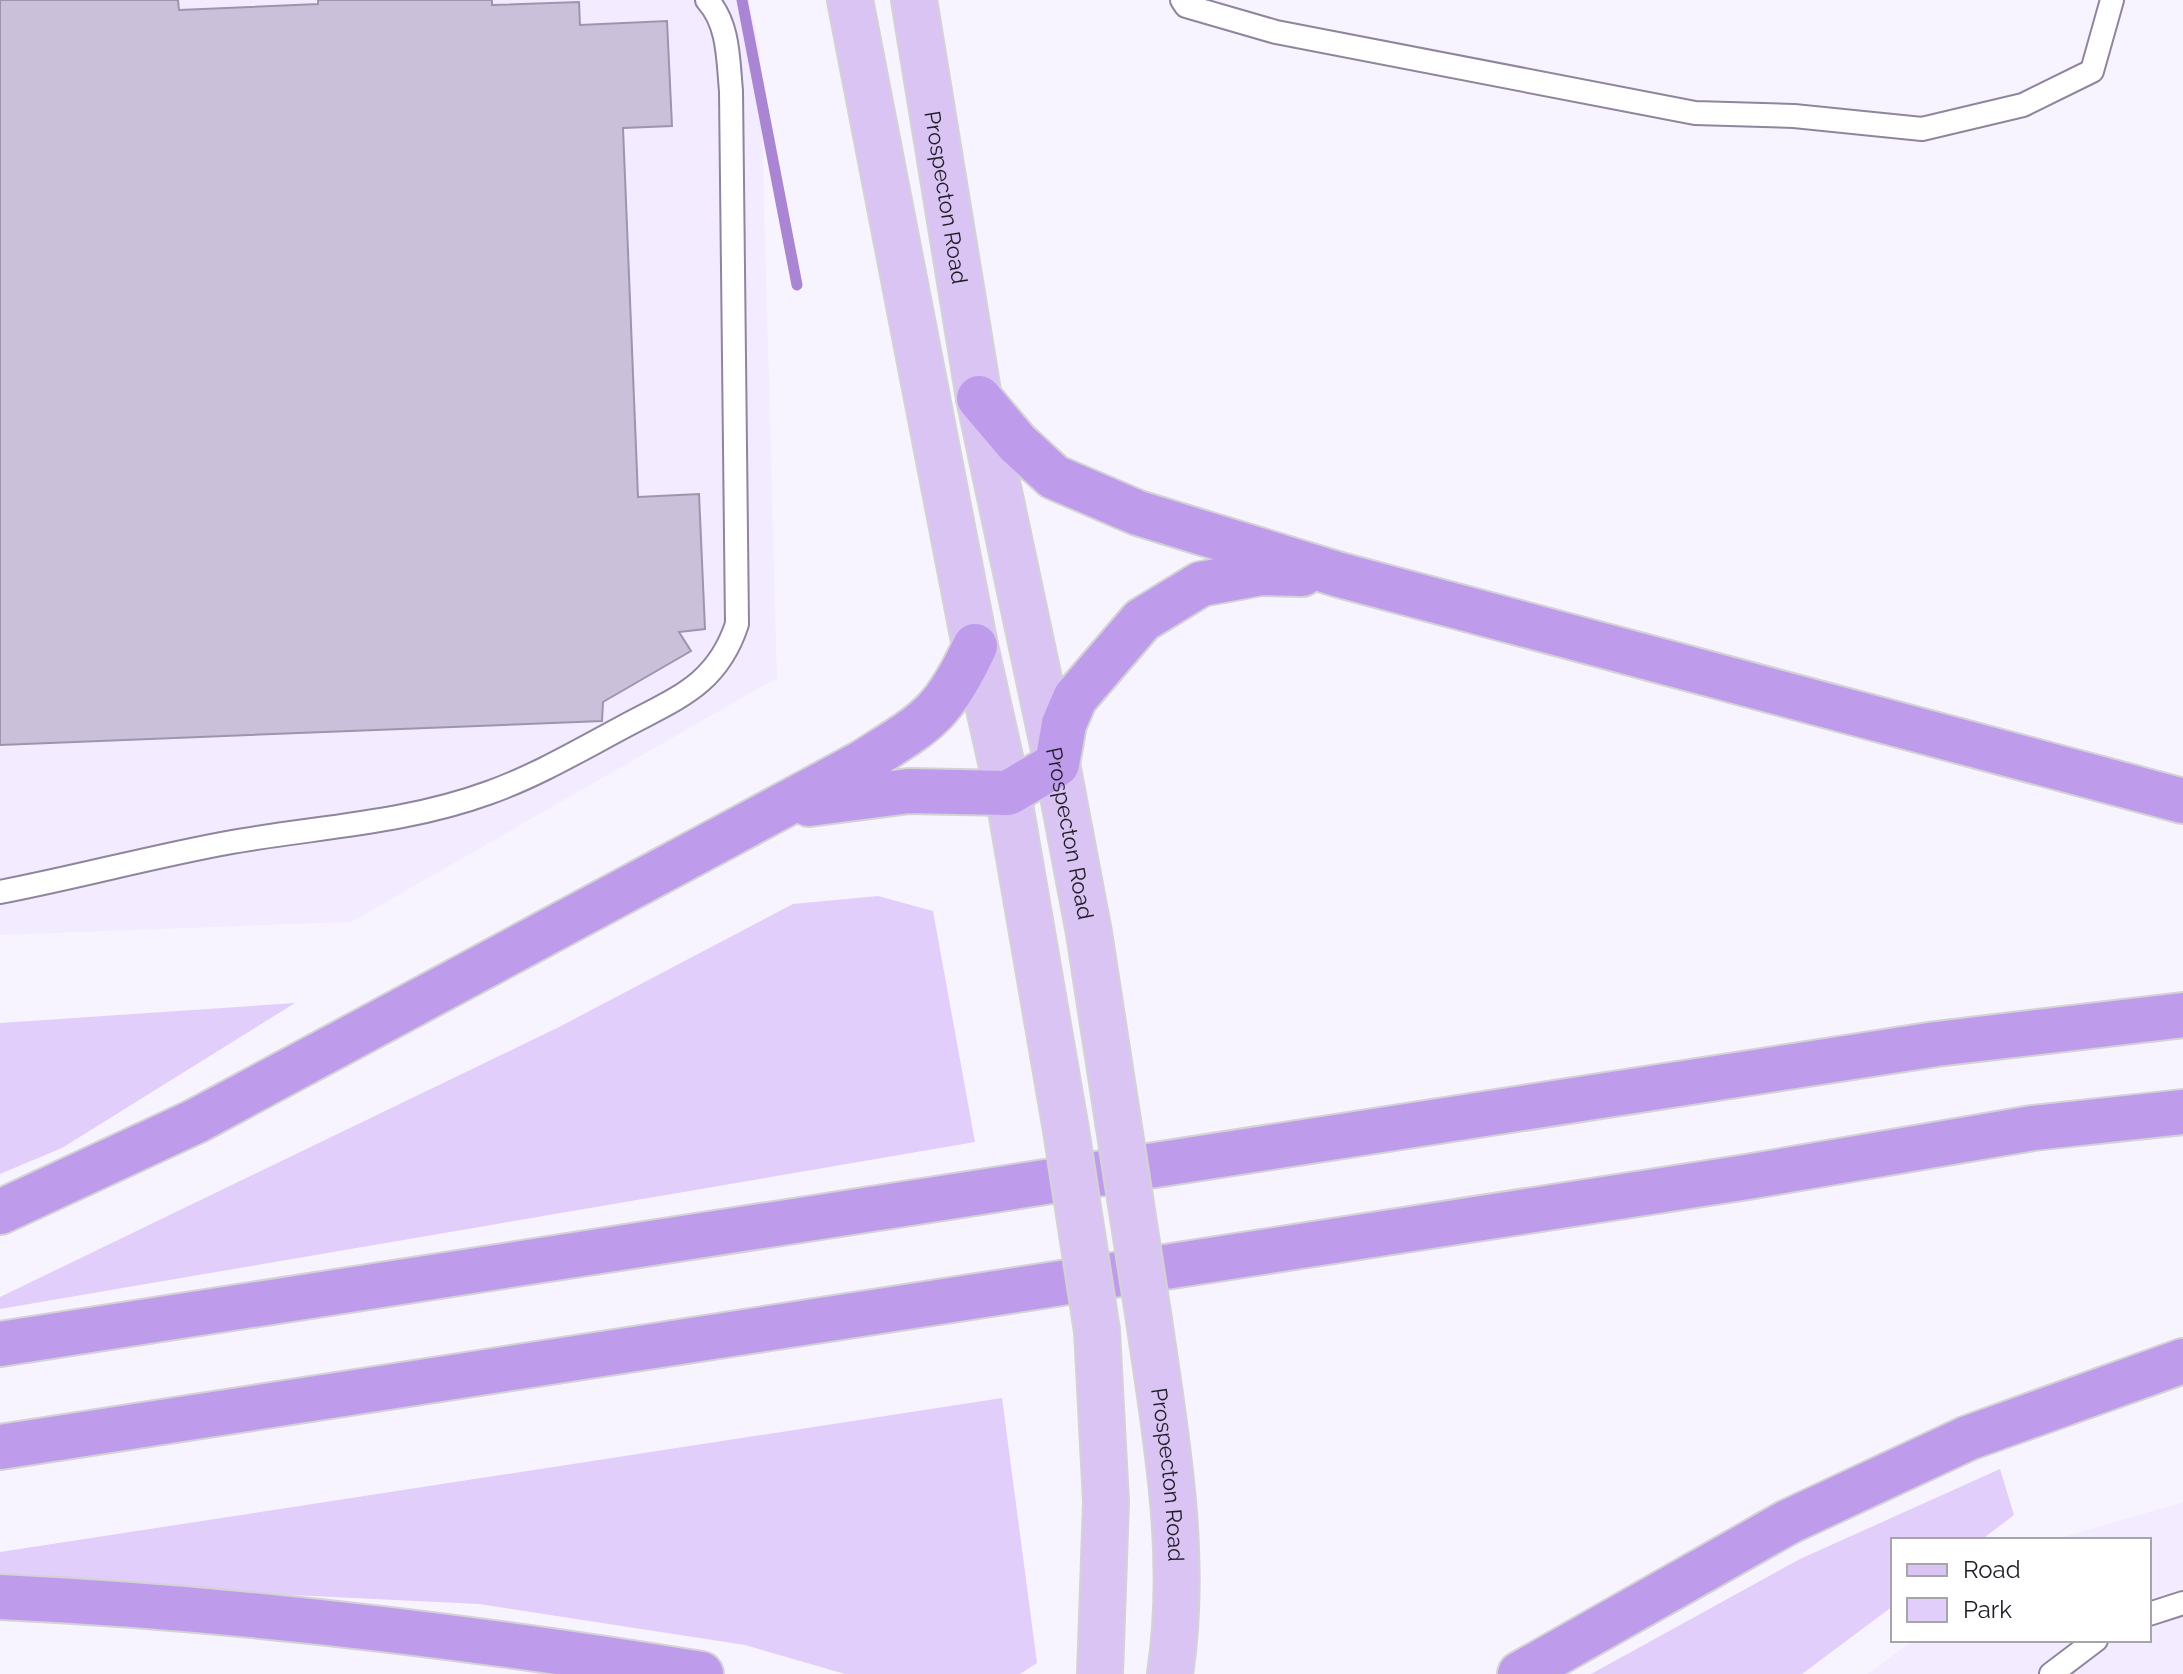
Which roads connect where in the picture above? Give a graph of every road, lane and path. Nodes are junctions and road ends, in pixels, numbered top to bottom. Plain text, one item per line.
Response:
1 (707, 0) edge
2 (850, 0) edge
3 (914, 0) edge
4 (1182, 0) edge
5 (2112, 0) edge
6 (979, 398) junction
7 (1340, 575) junction
8 (975, 646) junction
9 (1057, 764) junction
10 (1008, 793) junction
11 (2183, 801) edge
12 (773, 810) junction
13 (0, 892) edge
14 (2183, 1015) edge
15 (2183, 1112) edge
16 (0, 1212) edge
17 (0, 1344) edge
18 (2183, 1361) edge
19 (0, 1447) edge
20 (0, 1597) edge
21 (2183, 1603) edge
22 (2151, 1613) edge
23 (2093, 1642) edge
24 (701, 1674) edge
25 (1100, 1674) edge
26 (1170, 1674) edge
27 (1520, 1674) edge
28 (2051, 1674) edge

1 - 13 lane
2 - 8 main road
3 - 6 main road, Prospecton Road
4 - 5 lane
6 - 7 highway
6 - 9 main road, Prospecton Road
7 - 9 highway
7 - 11 highway
8 - 10 main road
8 - 12 highway
9 - 10 highway
9 - 26 main road, Prospecton Road, bridge
10 - 12 highway
10 - 25 main road, bridge
12 - 16 highway
14 - 17 highway
15 - 19 highway
18 - 27 highway
20 - 24 highway
21 - 22 lane
23 - 28 lane

